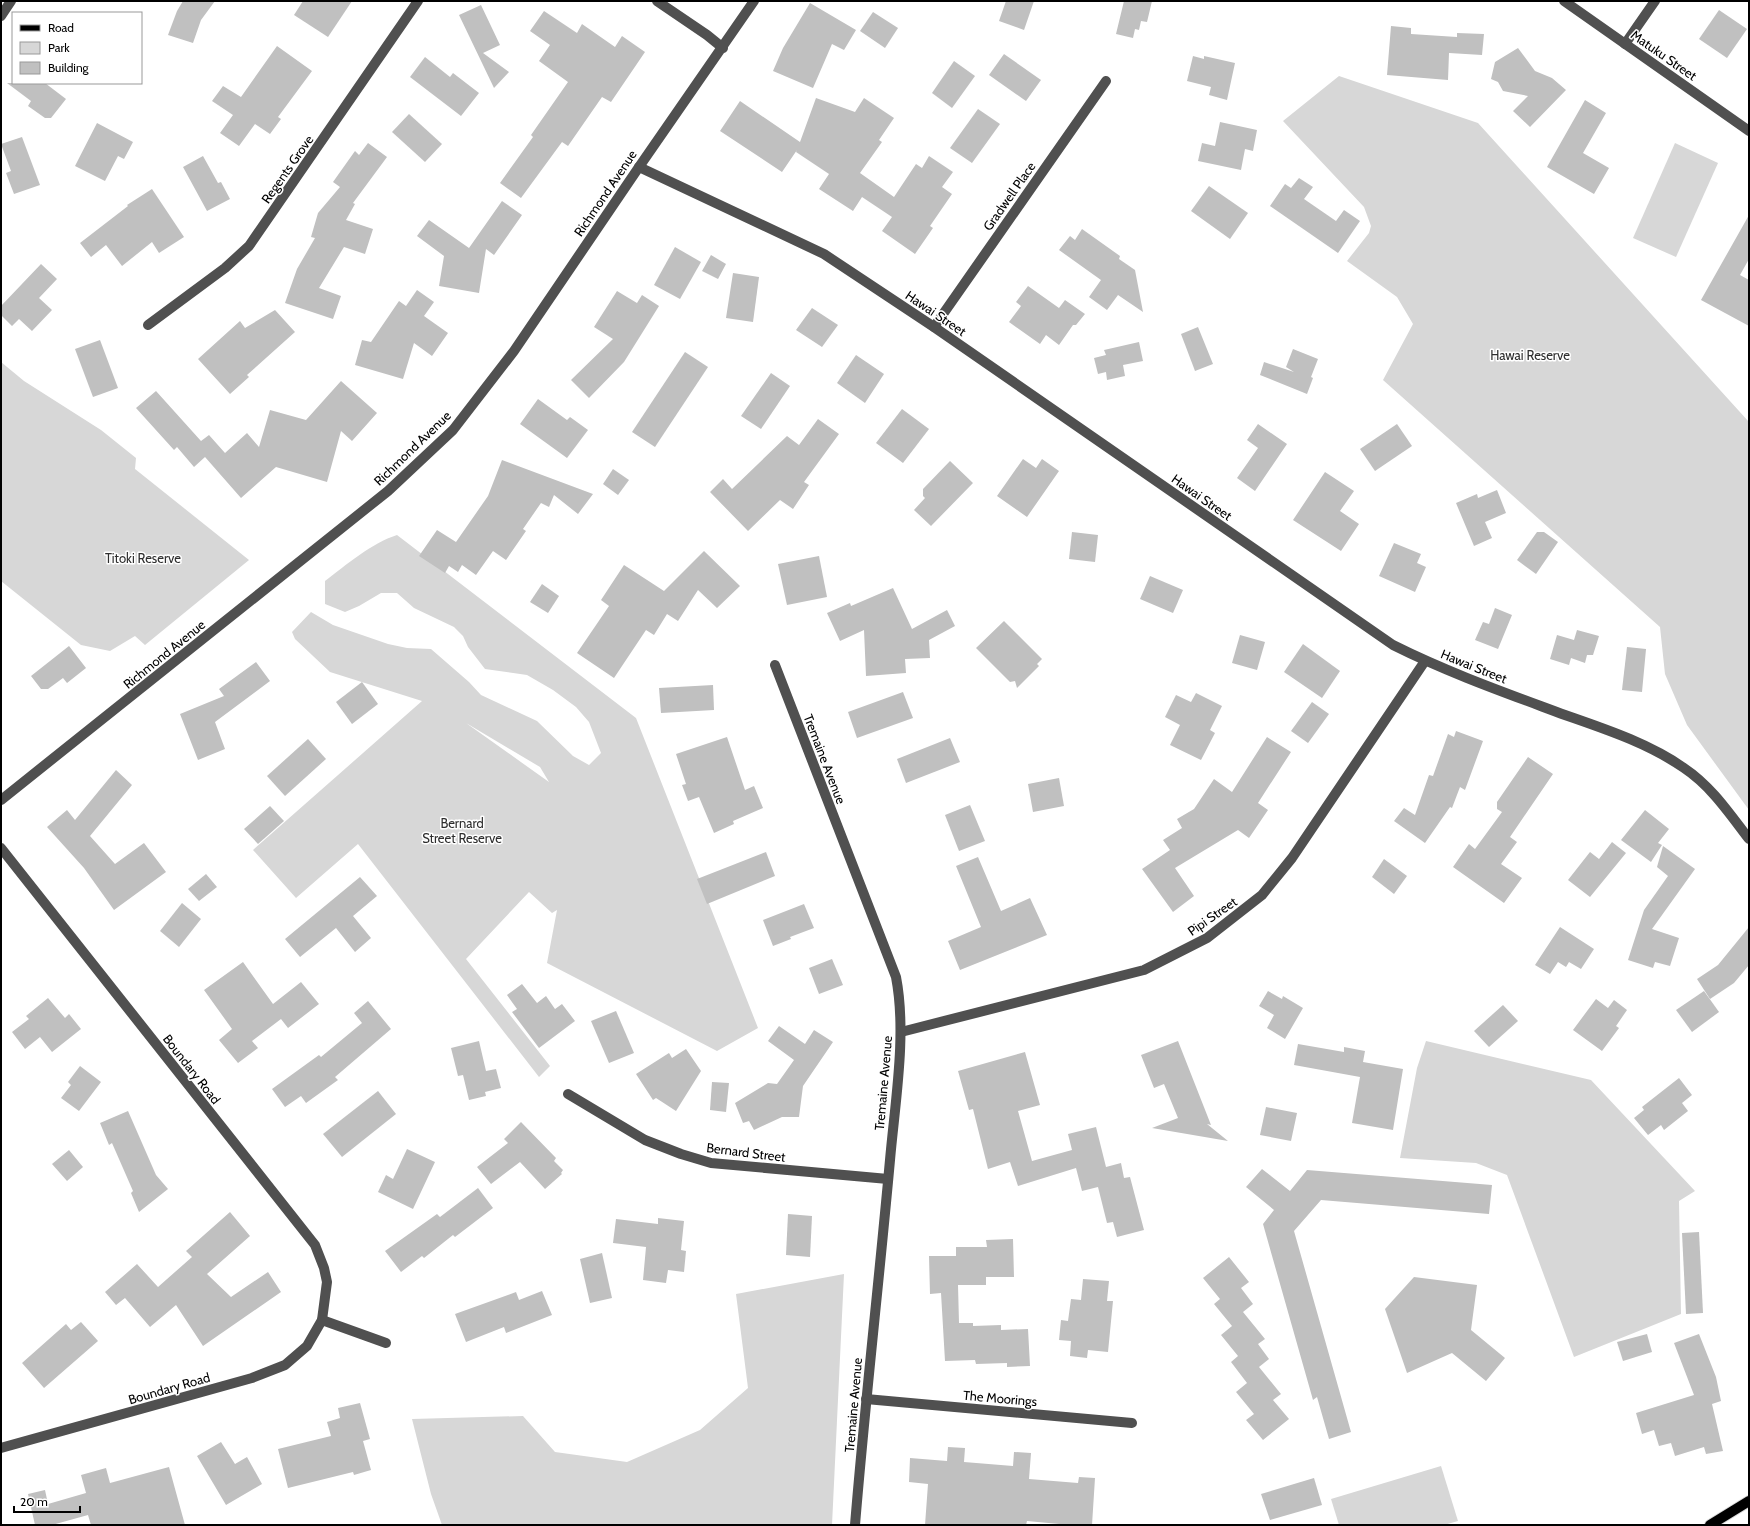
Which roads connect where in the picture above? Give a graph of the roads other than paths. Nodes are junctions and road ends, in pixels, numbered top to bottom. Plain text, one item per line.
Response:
1 (11, 1) edge
2 (418, 1) edge
3 (657, 1) edge
4 (754, 1) edge
5 (1564, 1) edge
6 (1655, 1) edge
7 (1, 16) edge
8 (1625, 44) junction
9 (723, 48) junction
10 (1106, 81) dead end
11 (1749, 131) edge
12 (638, 167) junction
13 (148, 325) dead end
14 (934, 327) junction
15 (1425, 661) junction
16 (775, 665) dead end
17 (1, 800) edge
18 (1749, 839) edge
19 (1, 848) edge
20 (901, 1032) junction
21 (568, 1094) dead end
22 (888, 1179) junction
23 (322, 1320) junction
24 (386, 1343) dead end
25 (866, 1399) junction
26 (1132, 1422) dead end
27 (1, 1448) edge
28 (1749, 1501) edge
29 (856, 1525) edge
30 (1710, 1525) edge

1 - 7 street
2 - 13 street, Regents Grove
3 - 9 street
4 - 9 street, Richmond Avenue
5 - 8 street, Matuku Street
6 - 8 street
8 - 11 street, Matuku Street
9 - 12 street, Richmond Avenue
10 - 14 street, Gradwell Place
12 - 14 street, Hawai Street
12 - 17 street, Richmond Avenue
14 - 15 street, Hawai Street
15 - 18 street, Hawai Street
15 - 20 street, Pipi Street
16 - 20 street, Tremaine Avenue
19 - 23 street, Boundary Road
20 - 22 street, Tremaine Avenue
21 - 22 street, Bernard Street
22 - 25 street, Tremaine Avenue
23 - 24 street
23 - 27 street, Boundary Road
25 - 26 street, The Moorings
25 - 29 street, Tremaine Avenue
28 - 30 main road

